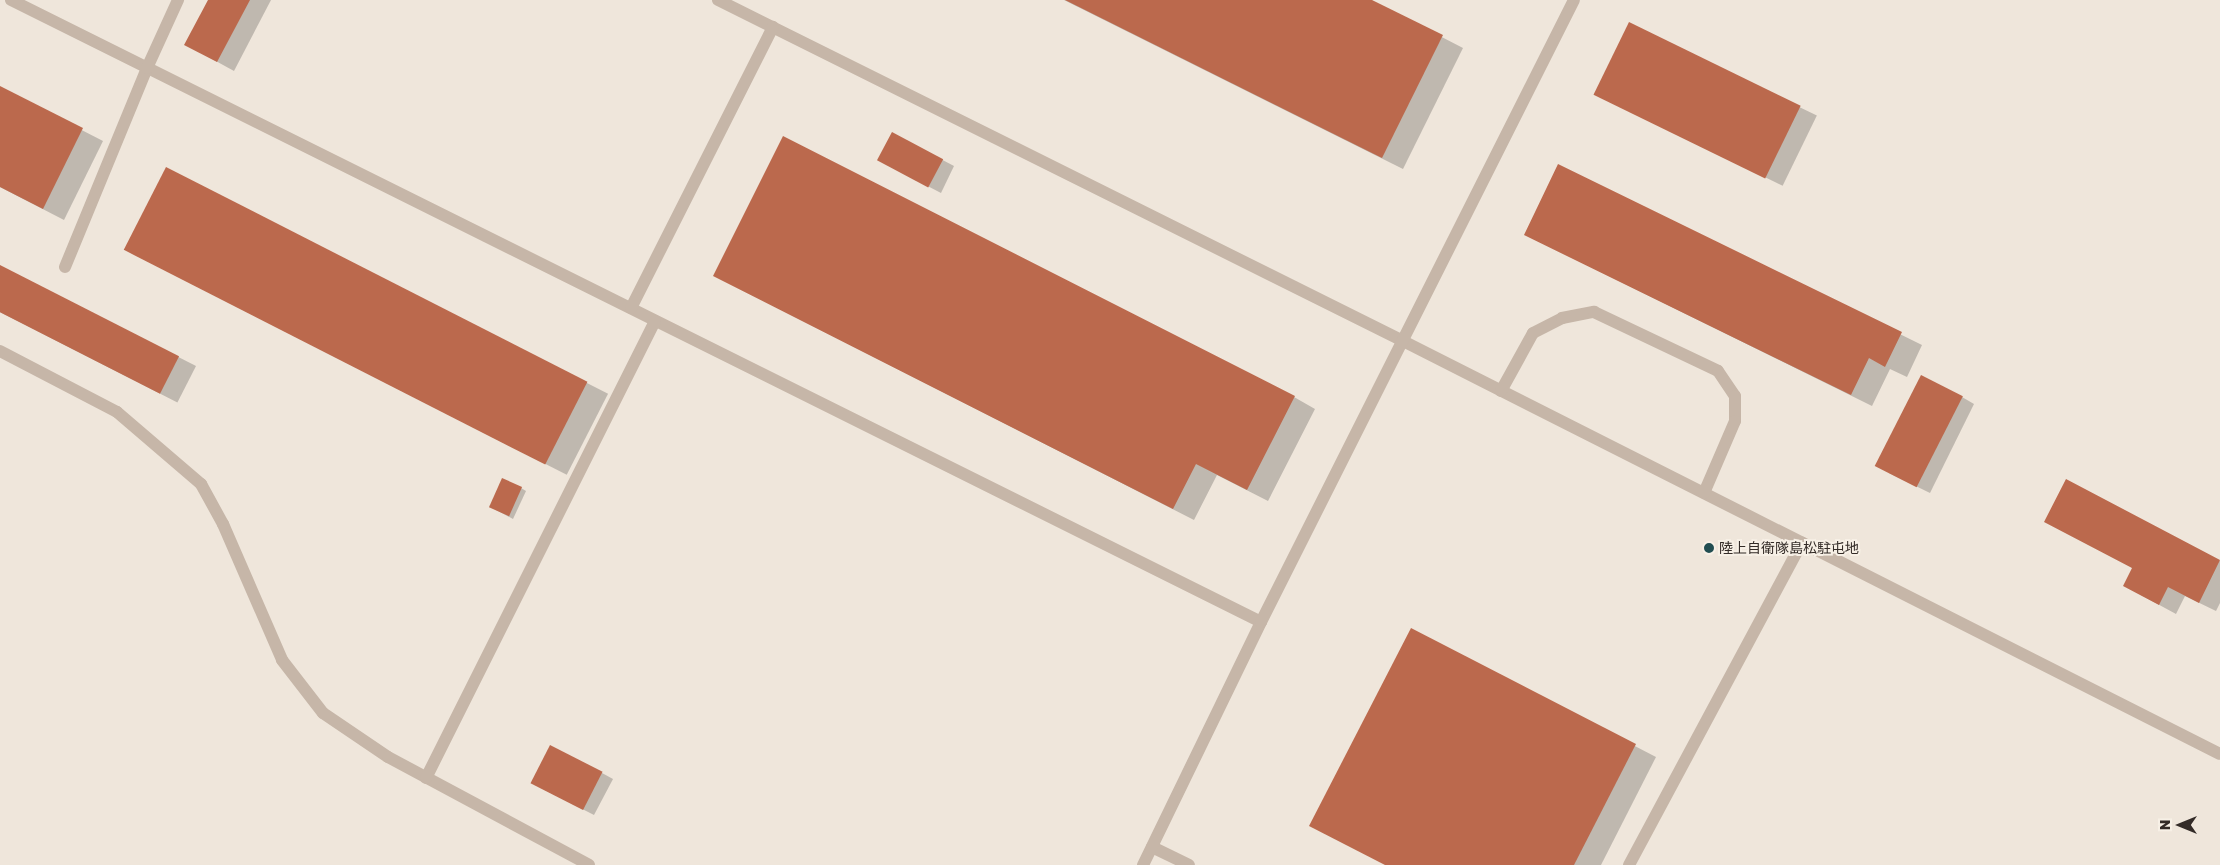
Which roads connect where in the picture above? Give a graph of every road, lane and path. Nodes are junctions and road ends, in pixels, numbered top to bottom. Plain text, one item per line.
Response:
1 (11, 0) edge
2 (178, 0) edge
3 (718, 0) edge
4 (1574, 0) edge
5 (773, 27) junction
6 (147, 68) junction
7 (65, 267) dead end
8 (631, 308) junction
9 (655, 321) junction
10 (1403, 341) junction
11 (0, 351) edge
12 (1501, 391) junction
13 (1704, 493) junction
14 (1802, 543) junction
15 (1261, 622) junction
16 (2220, 754) edge
17 (426, 778) junction
18 (1152, 847) junction
19 (588, 865) edge
20 (1143, 865) edge
21 (1189, 865) edge
22 (1629, 865) edge

1 - 6 lane
2 - 6 lane
3 - 5 lane
4 - 10 lane
5 - 8 lane
5 - 10 lane
6 - 7 lane
6 - 8 lane
8 - 9 lane
9 - 15 lane
9 - 17 lane
10 - 12 lane
10 - 15 lane
11 - 17 lane
12 - 13 lane
12 - 13 lane
13 - 14 lane
14 - 16 lane
14 - 22 lane
15 - 18 lane
17 - 19 lane
18 - 20 lane
18 - 21 lane

